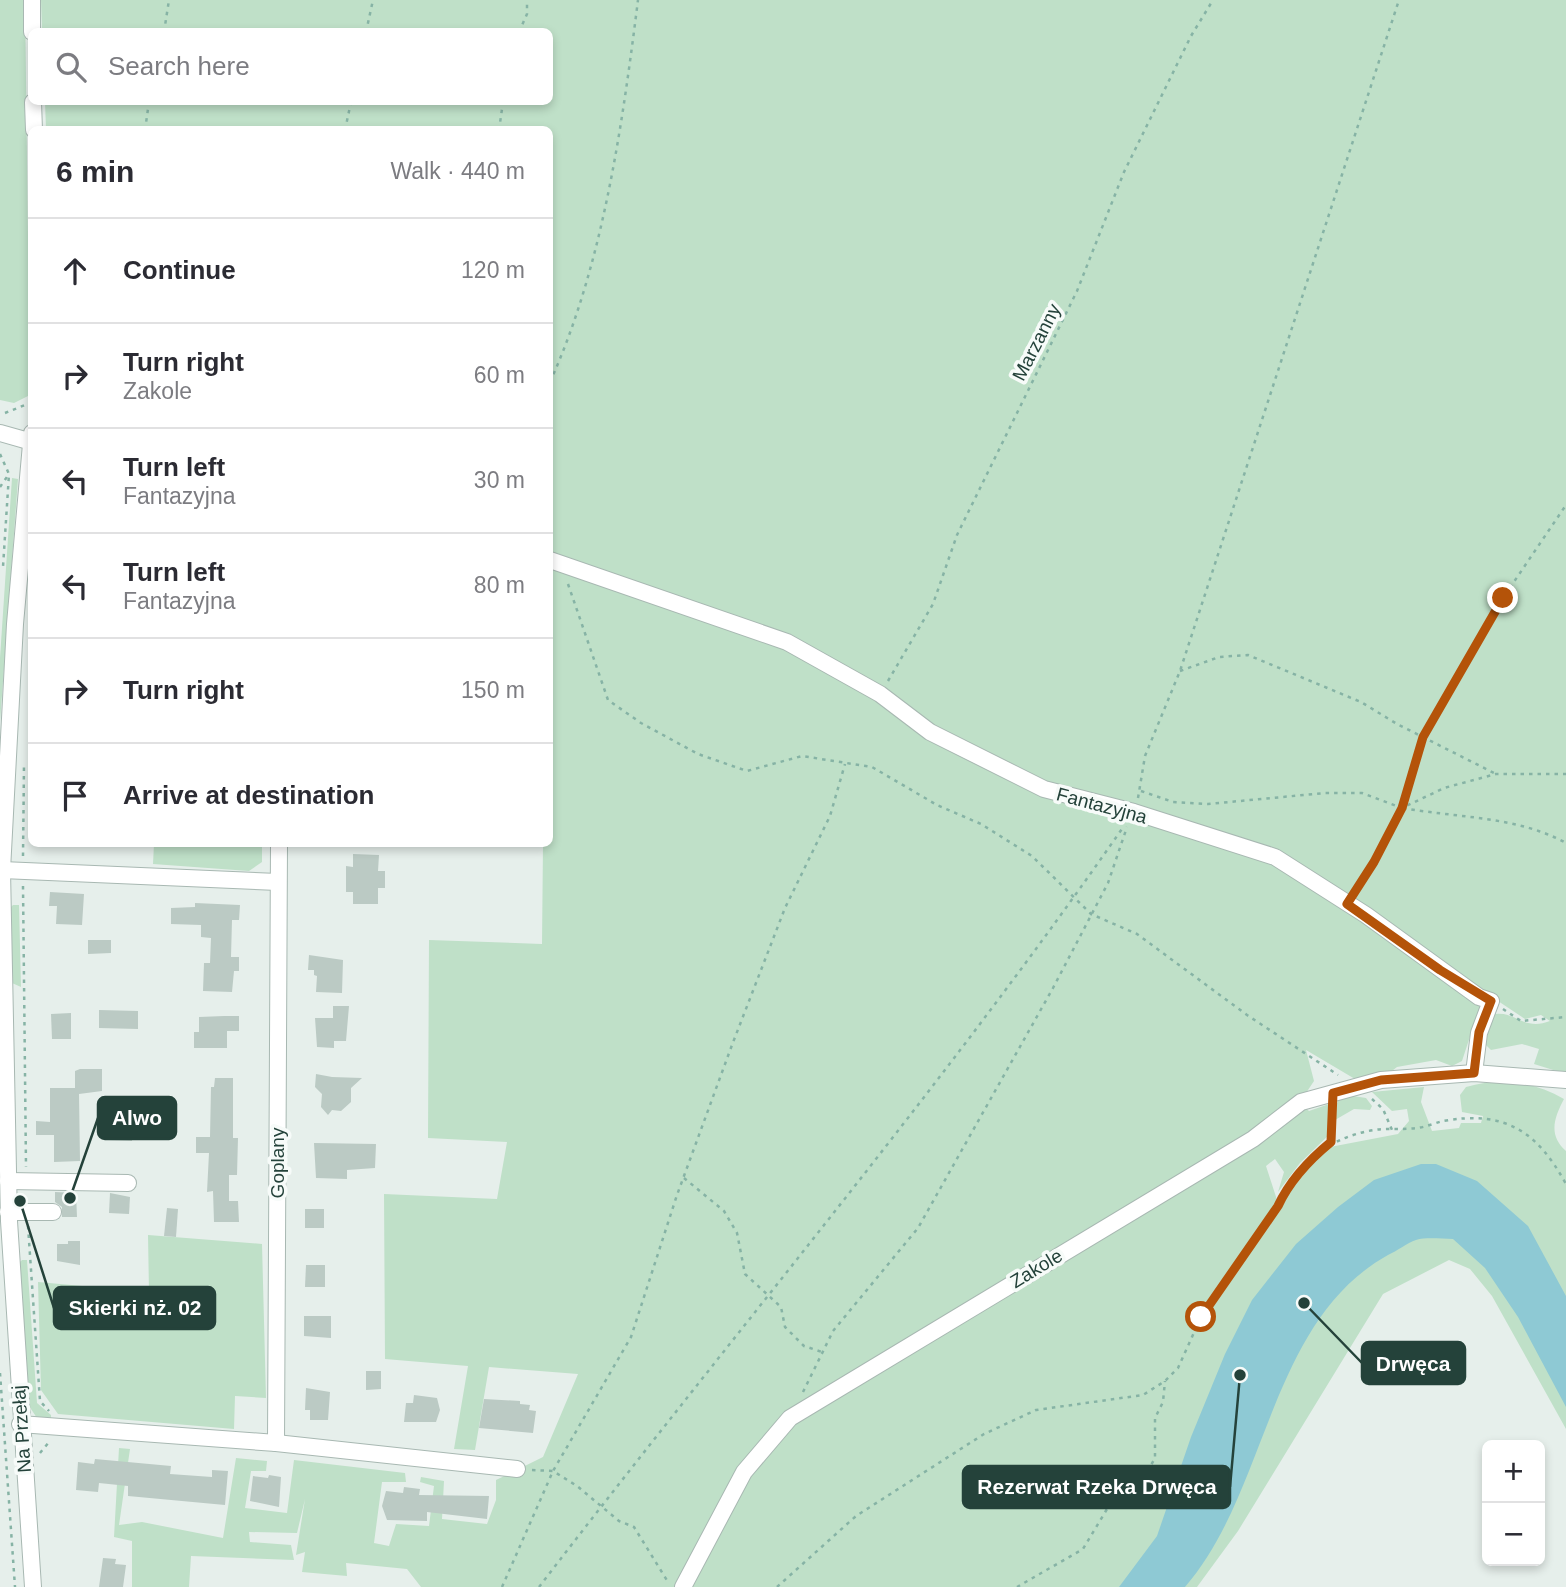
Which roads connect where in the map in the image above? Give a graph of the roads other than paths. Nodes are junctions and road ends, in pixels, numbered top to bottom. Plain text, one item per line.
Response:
1 (32, 0) edge
2 (32, 28) edge
3 (33, 105) edge
4 (34, 126) edge
5 (0, 433) edge
6 (28, 438) edge
7 (28, 474) edge
8 (553, 562) edge
9 (278, 847) edge
10 (2, 870) junction
11 (278, 883) junction
12 (1474, 1073) junction
13 (1566, 1080) edge
14 (3, 1118) edge
15 (8, 1181) junction
16 (128, 1183) dead end
17 (8, 1212) junction
18 (53, 1212) dead end
19 (20, 1423) junction
20 (276, 1443) junction
21 (517, 1469) road end
22 (678, 1586) edge
23 (33, 1587) edge

1 - 2 street
3 - 4 street
5 - 6 street
7 - 10 street, Na Przełaj
8 - 12 street, Fantazyjna
9 - 11 street, Goplany
10 - 11 street
10 - 14 street, Na Przełaj
11 - 20 street, Goplany
12 - 13 street
12 - 22 street, Zakole
14 - 15 street, Na Przełaj
15 - 16 street
15 - 17 street, Na Przełaj
17 - 18 street
17 - 19 street, Na Przełaj
19 - 20 street
19 - 23 street, Na Przełaj
20 - 21 street

